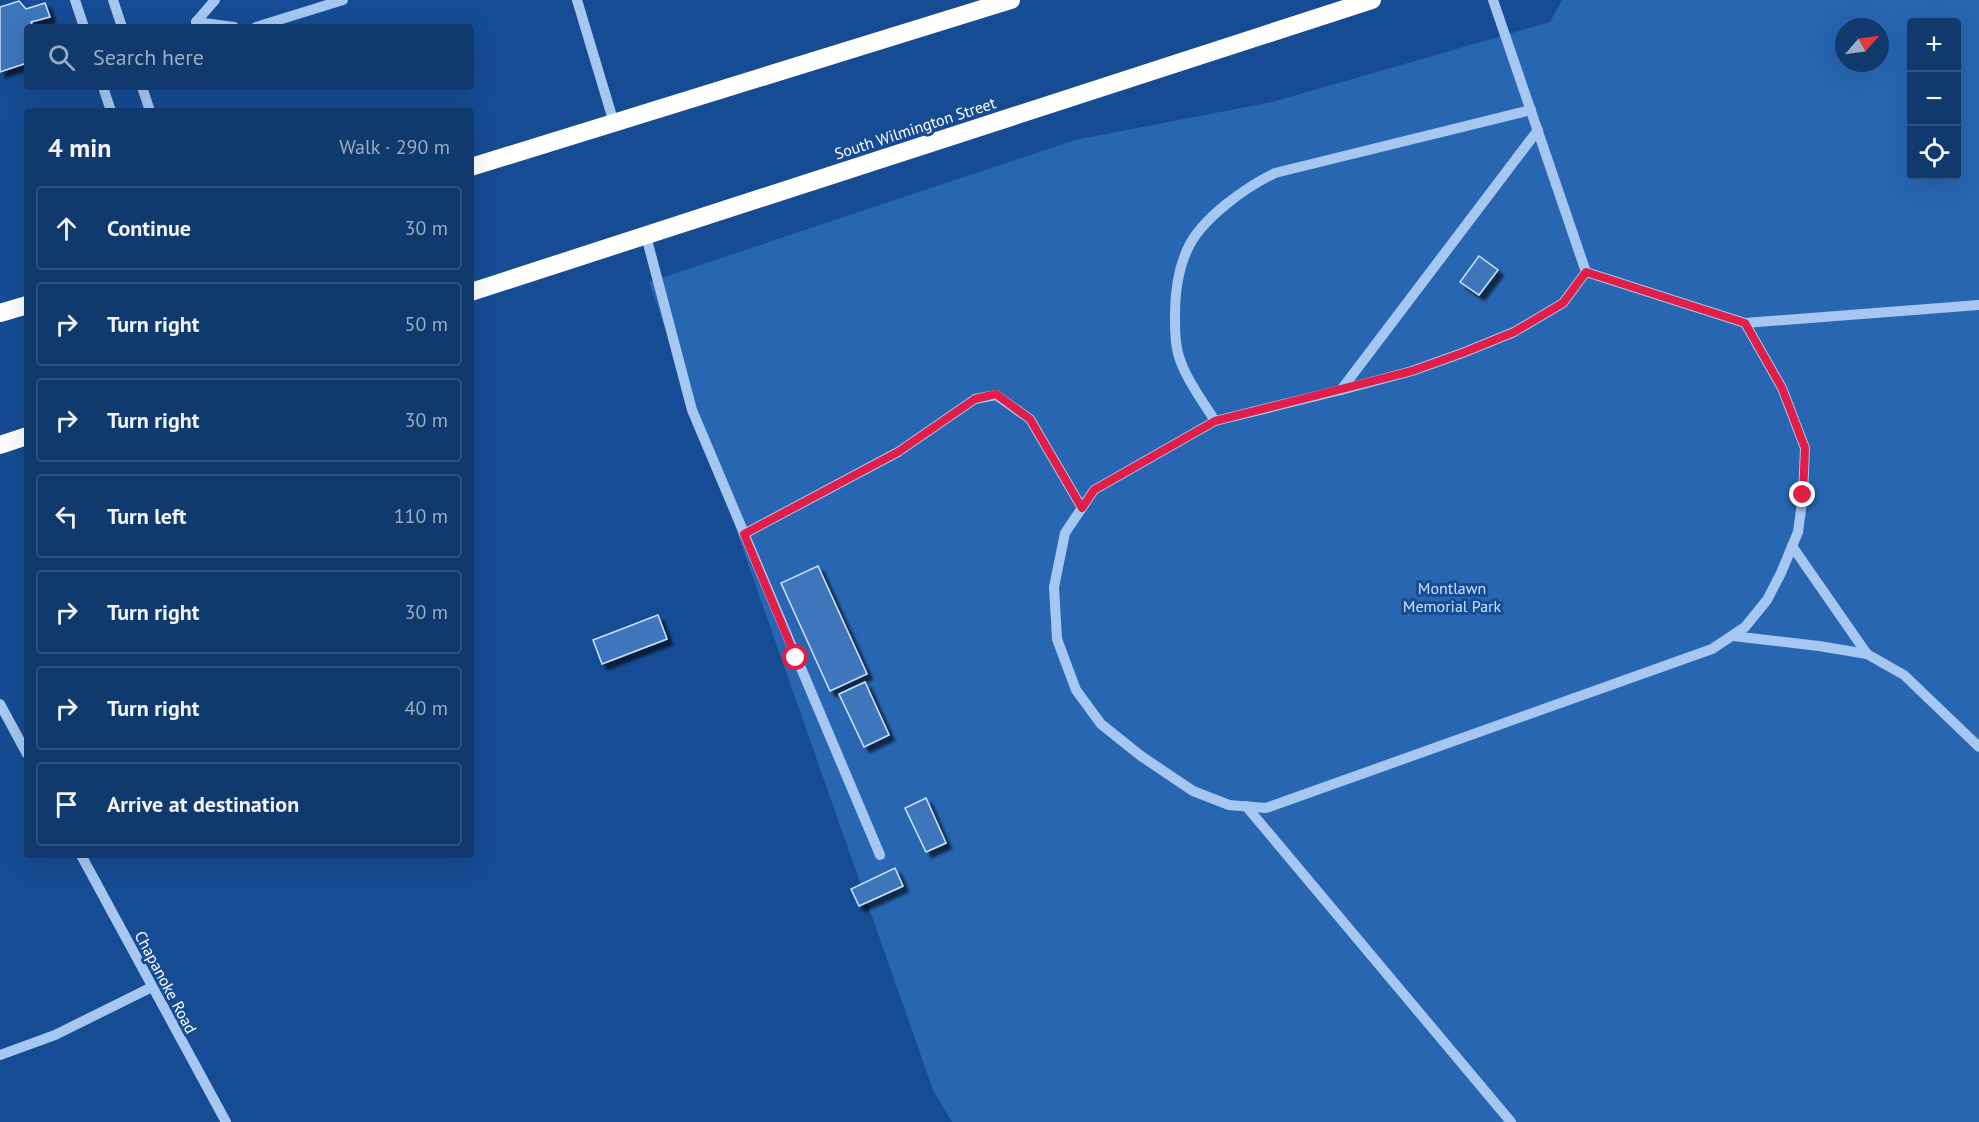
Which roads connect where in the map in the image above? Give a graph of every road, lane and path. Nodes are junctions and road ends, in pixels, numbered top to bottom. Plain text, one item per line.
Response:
1 (75, 0) edge
2 (113, 0) edge
3 (215, 0) edge
4 (343, 0) edge
5 (577, 0) edge
6 (1011, 0) edge
7 (1372, 0) edge
8 (1493, 0) edge
9 (83, 24) edge
10 (121, 24) edge
11 (211, 24) edge
12 (266, 24) edge
13 (104, 90) edge
14 (143, 90) edge
15 (110, 108) edge
16 (149, 108) edge
17 (1531, 110) junction
18 (614, 123) junction
19 (1538, 130) junction
20 (474, 166) edge
21 (646, 236) junction
22 (1586, 272) junction
23 (474, 291) edge
24 (1979, 305) edge
25 (24, 306) edge
26 (0, 313) edge
27 (1745, 323) junction
28 (1341, 390) junction
29 (1215, 421) junction
30 (24, 437) edge
31 (0, 445) edge
32 (1082, 508) junction
33 (744, 534) junction
34 (1792, 546) junction
35 (1732, 636) junction
36 (1868, 654) junction
37 (0, 704) edge
38 (1979, 747) edge
39 (24, 748) edge
40 (1246, 806) junction
41 (880, 855) dead end
42 (83, 858) edge
43 (152, 987) junction
44 (0, 1055) edge
45 (226, 1122) edge
46 (1511, 1122) edge

1 - 9 street
2 - 10 street
3 - 11 street
4 - 12 street
5 - 18 street
6 - 18 highway
7 - 21 highway, South Wilmington Street
8 - 17 street
13 - 15 street
14 - 16 street
17 - 19 street
17 - 29 street
18 - 20 highway
19 - 22 street
19 - 28 street
21 - 23 highway, South Wilmington Street
21 - 33 street
22 - 27 street
22 - 28 street
24 - 27 street
25 - 26 highway
27 - 34 street
28 - 29 street
29 - 32 street
30 - 31 highway
32 - 33 street
32 - 40 street
33 - 41 street
34 - 35 street
34 - 36 street
35 - 36 street
35 - 40 street
36 - 38 street
37 - 39 street
40 - 46 street
42 - 43 street, Chapanoke Road
43 - 44 street
43 - 45 street, Chapanoke Road

